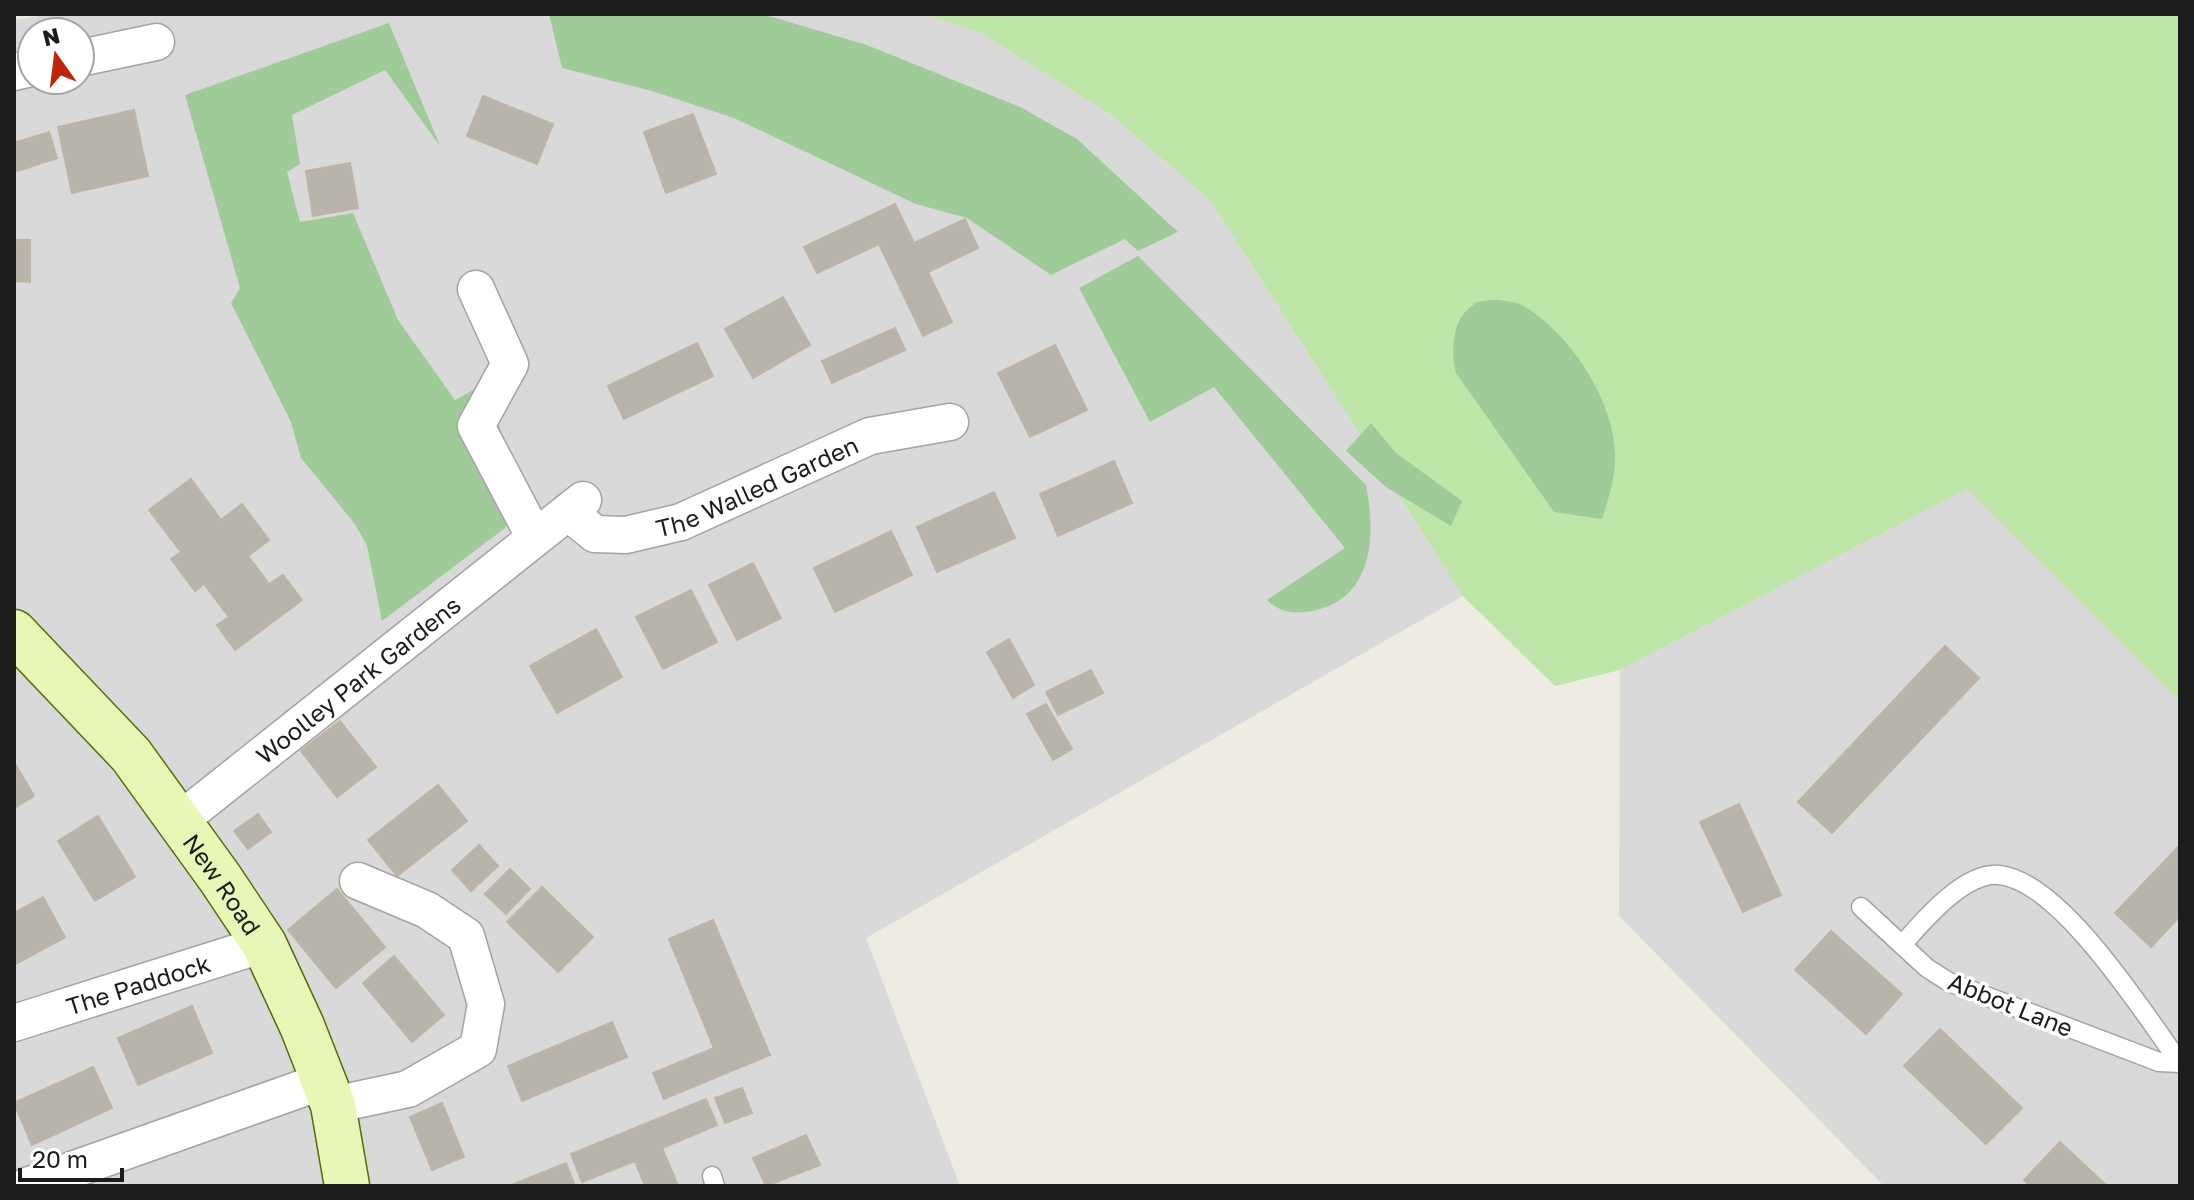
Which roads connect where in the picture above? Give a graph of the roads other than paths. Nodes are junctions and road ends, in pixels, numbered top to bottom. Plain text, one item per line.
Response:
1 (156, 42) dead end
2 (96, 55) edge
3 (476, 289) dead end
4 (950, 422) dead end
5 (576, 506) joint
6 (534, 536) junction
7 (14, 632) edge
8 (179, 821) junction
9 (358, 881) dead end
10 (1861, 907) dead end
11 (264, 944) junction
12 (1902, 945) junction
13 (14, 1023) edge
14 (2180, 1063) edge
15 (328, 1093) junction
16 (27, 1186) edge
17 (347, 1186) edge

1 - 2 street
3 - 6 street
4 - 5 street, The Walled Garden
5 - 6 street, Woolley Park Gardens
6 - 8 street, Woolley Park Gardens
7 - 8 street, New Road
8 - 11 street, New Road
9 - 15 street
10 - 12 lane
11 - 13 street, The Paddock
11 - 15 street, New Road
12 - 14 lane, Abbot Lane
12 - 14 lane, Abbot Lane
15 - 16 street
15 - 17 street, New Road

